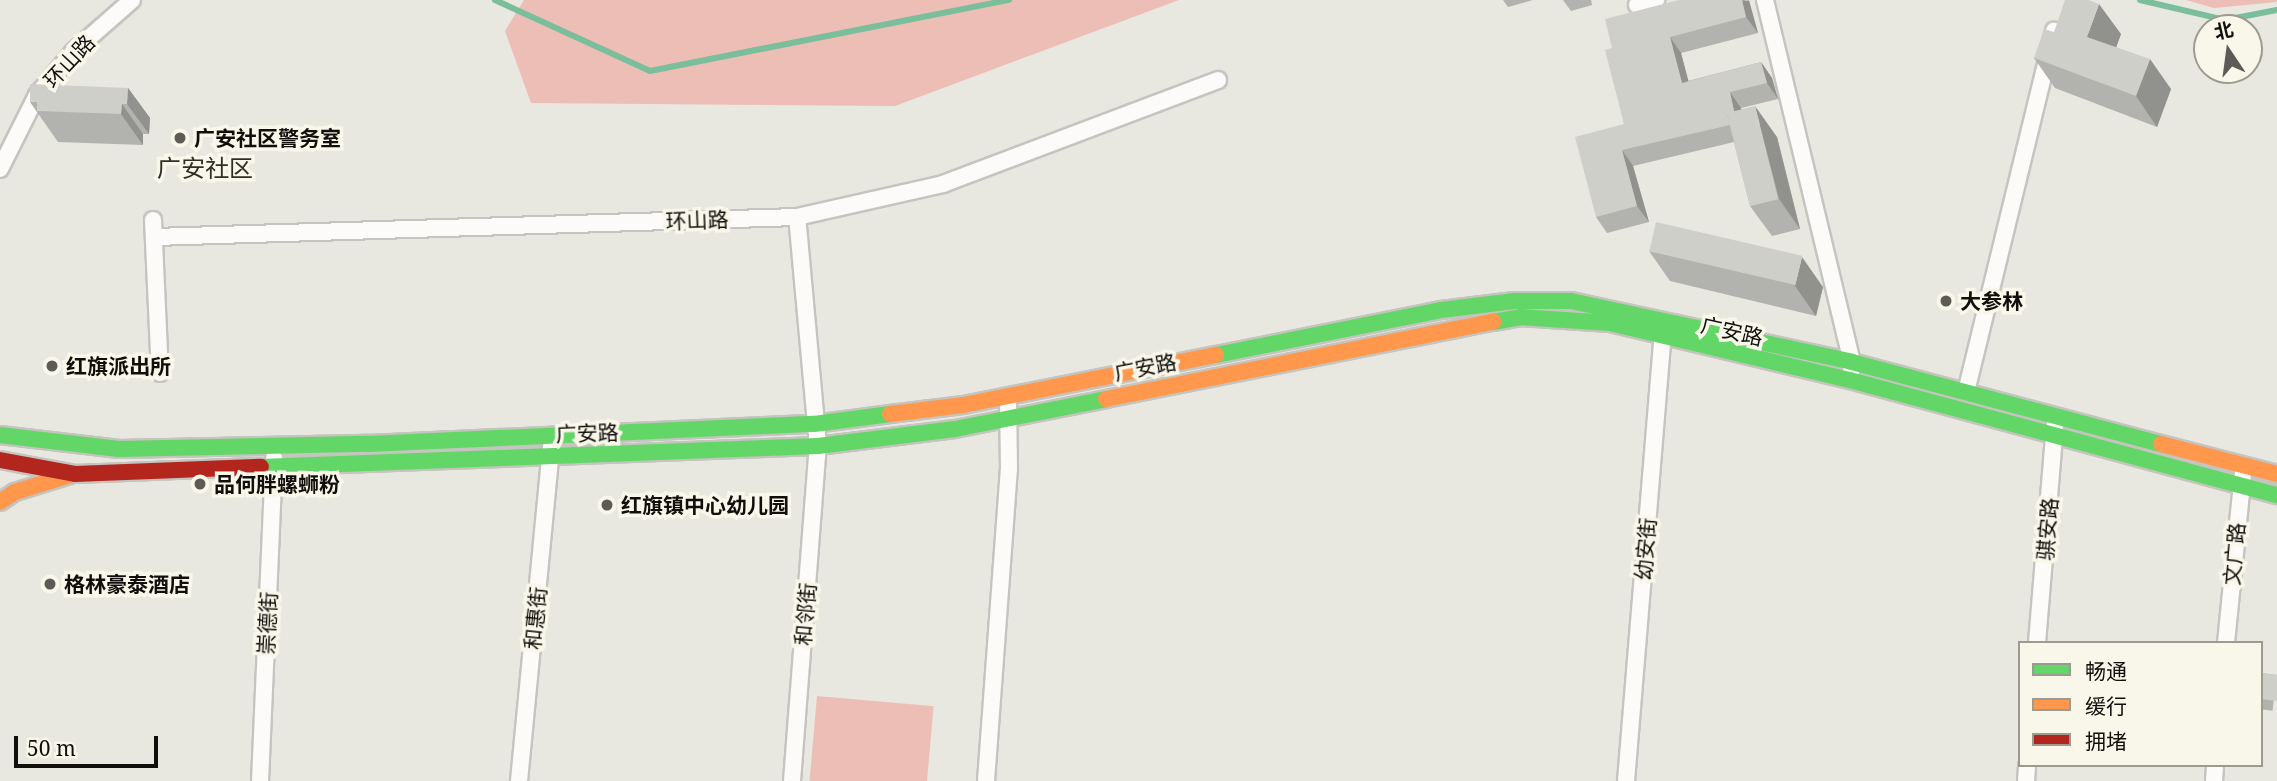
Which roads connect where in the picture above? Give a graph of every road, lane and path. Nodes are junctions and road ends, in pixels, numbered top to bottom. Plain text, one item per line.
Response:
1 (132, 0) edge
2 (1656, 0) edge
3 (1765, 0) edge
4 (1637, 5) dead end
5 (2054, 32) edge
6 (1218, 80) dead end
7 (0, 169) edge
8 (797, 216) junction
9 (1664, 318) junction
10 (1662, 336) junction
11 (1853, 362) junction
12 (160, 373) dead end
13 (1850, 380) junction
14 (1966, 392) junction
15 (1008, 397) junction
16 (2056, 415) junction
17 (1009, 417) junction
18 (814, 424) junction
19 (0, 435) edge
20 (551, 436) junction
21 (2054, 438) junction
22 (275, 446) junction
23 (818, 446) junction
24 (551, 455) junction
25 (0, 460) edge
26 (273, 464) junction
27 (2246, 465) junction
28 (75, 474) junction
29 (2277, 474) edge
30 (2240, 486) junction
31 (2277, 495) edge
32 (0, 502) edge
33 (2037, 641) edge
34 (2226, 641) edge
35 (260, 781) edge
36 (519, 781) edge
37 (792, 781) edge
38 (986, 781) edge
39 (1626, 781) edge

1 - 7 street, 环山路
2 - 4 street
3 - 11 street
5 - 14 street
6 - 8 street, 环山路
8 - 12 street, 环山路
8 - 18 street, 和邻街
9 - 10 street, 幼安街
9 - 11 street, 广安路
9 - 15 street, 广安路
10 - 13 street, 广安路
10 - 17 street, 广安路
10 - 39 street, 幼安街
11 - 13 street
11 - 14 street, 广安路
13 - 21 street, 广安路
14 - 16 street, 广安路
15 - 17 street
15 - 18 street, 广安路
16 - 21 street, 骐安路
16 - 27 street, 广安路
17 - 23 street, 广安路
17 - 38 street
18 - 20 street, 广安路
18 - 23 street, 和邻街
19 - 22 street, 广安路
20 - 22 street, 广安路
20 - 24 street, 和惠街
21 - 30 street, 广安路
21 - 33 street, 骐安路
22 - 26 street, 崇德街
23 - 24 street, 广安路
23 - 37 street, 和邻街
24 - 26 street, 广安路
24 - 36 street, 和惠街
25 - 28 street, 广安路
26 - 28 street, 广安路
26 - 35 street, 崇德街
27 - 29 street, 广安路
27 - 30 street, 文广路
28 - 32 street
30 - 31 street, 广安路
30 - 34 street, 文广路

